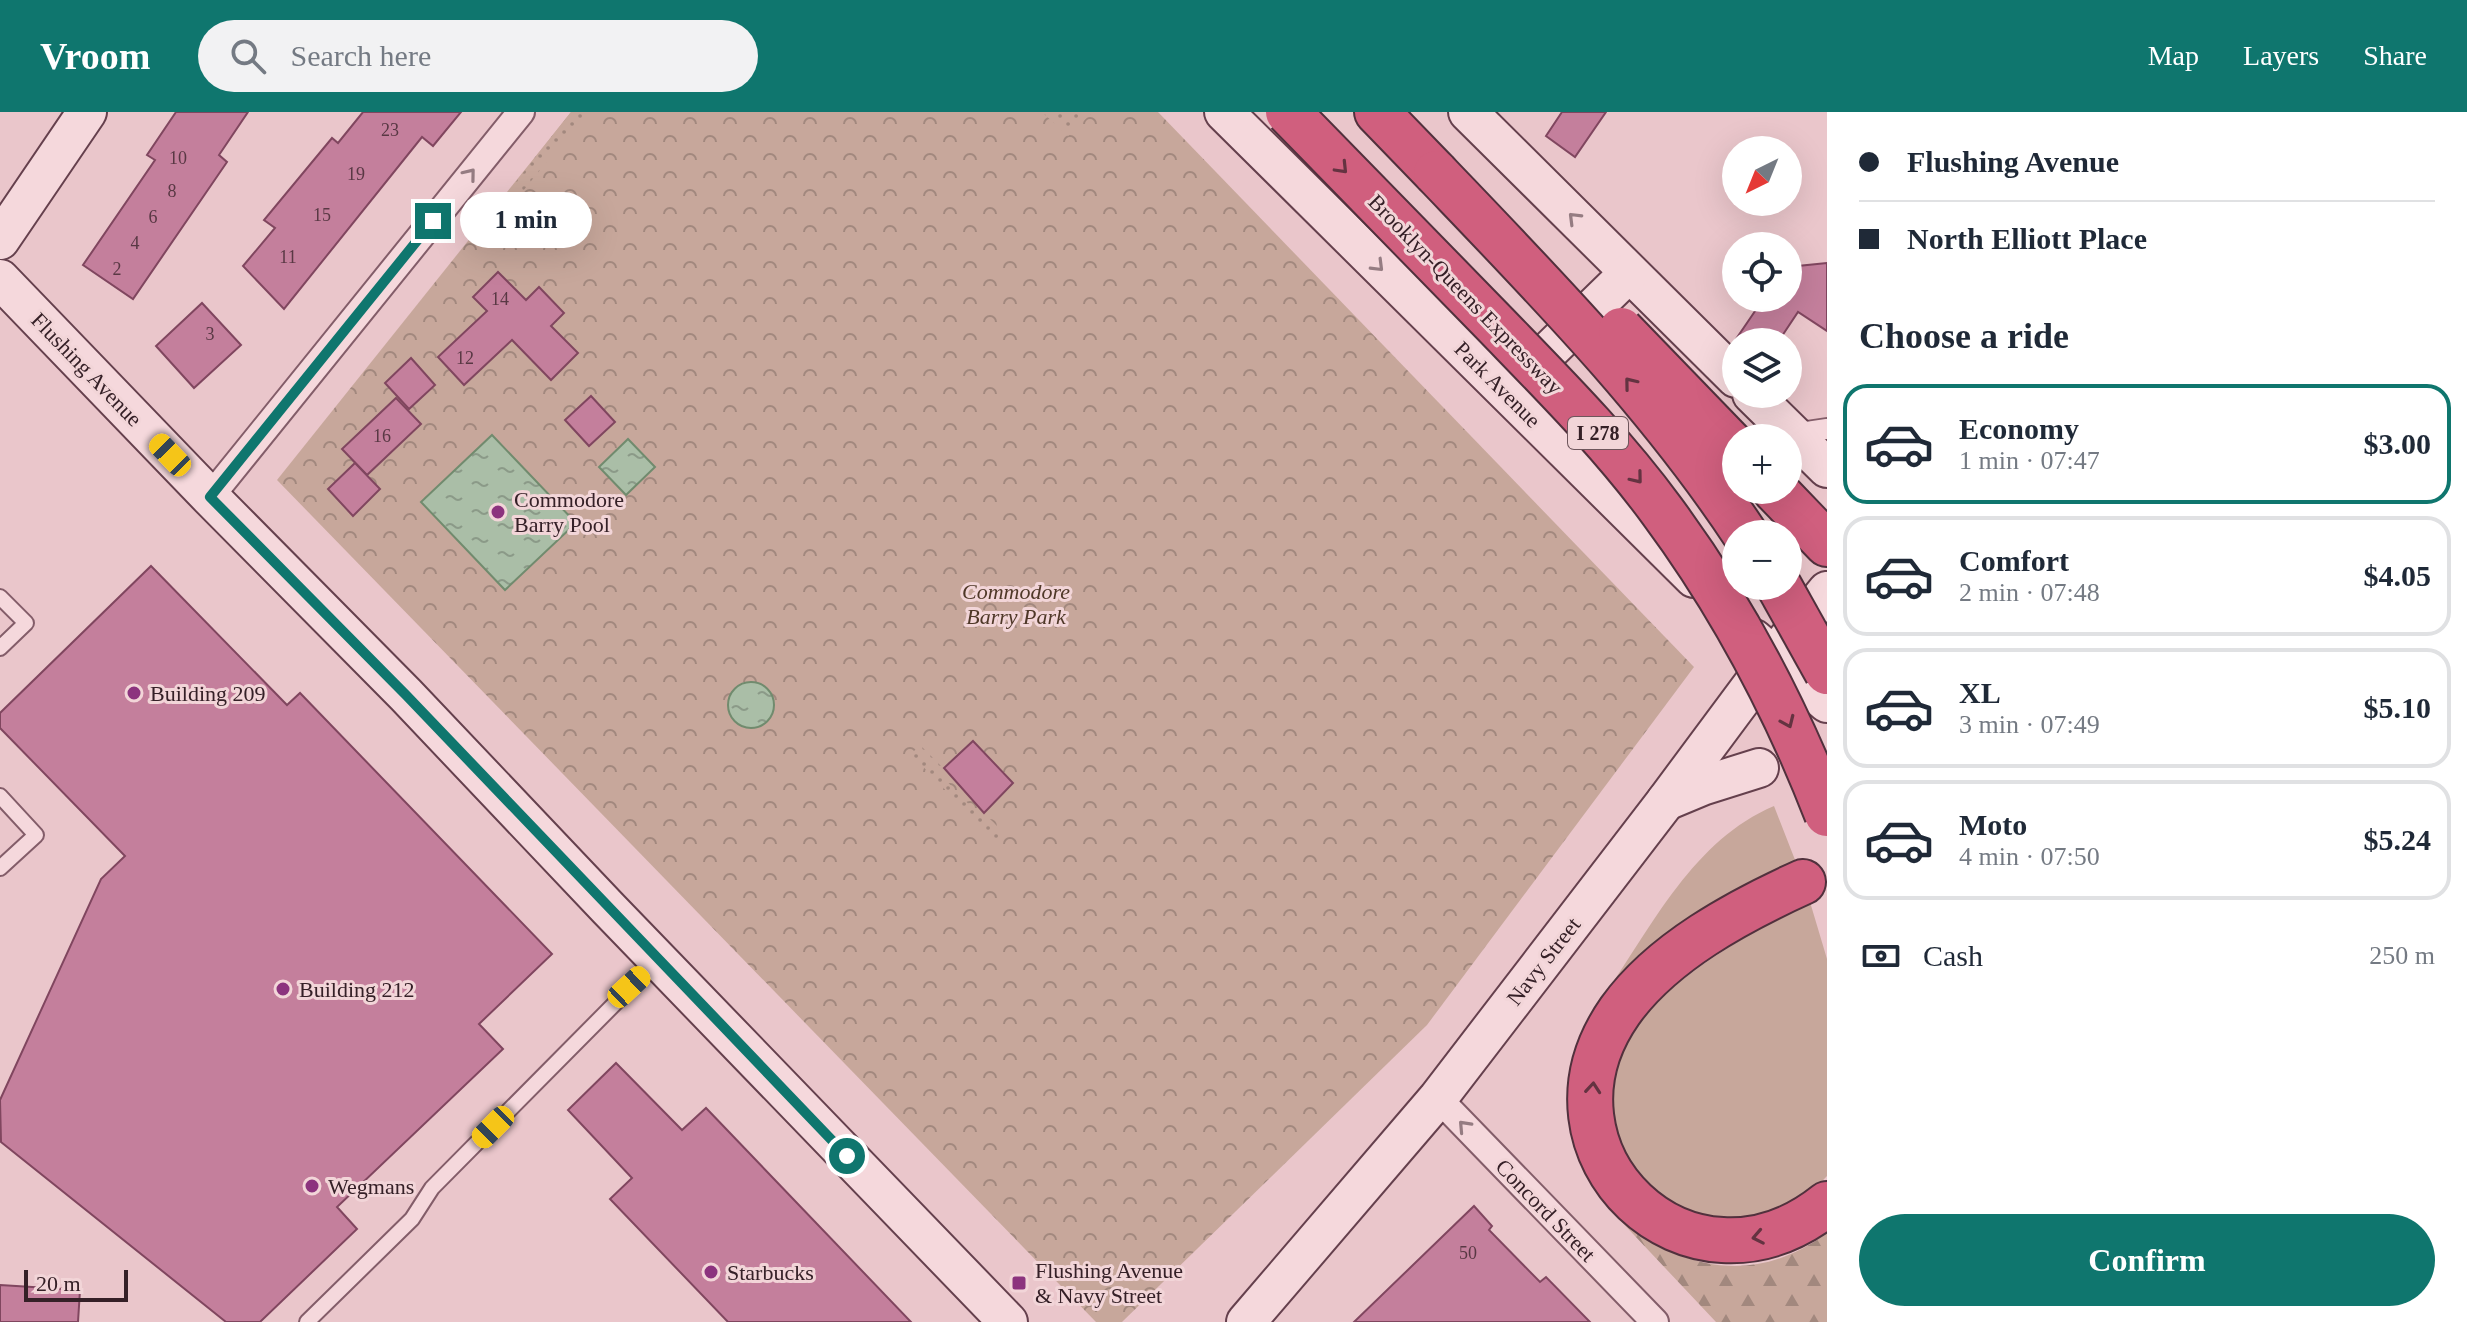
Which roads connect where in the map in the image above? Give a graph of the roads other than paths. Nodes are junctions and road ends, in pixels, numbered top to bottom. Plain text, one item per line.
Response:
1 (87, 112) edge
2 (521, 112) edge
3 (1224, 112) edge
4 (1288, 112) edge
5 (1377, 112) edge
6 (1468, 112) edge
7 (1436, 173) junction
8 (0, 240) edge
9 (1629, 273) junction
10 (0, 279) edge
11 (1722, 364) edge
12 (1506, 392) junction
13 (1773, 408) edge
14 (1810, 432) edge
15 (1722, 435) edge
16 (1827, 468) edge
17 (210, 497) junction
18 (1788, 504) edge
19 (1735, 520) edge
20 (1827, 544) edge
21 (1827, 591) edge
22 (0, 597) edge
23 (1787, 600) edge
24 (0, 648) edge
25 (1773, 657) junction
26 (1827, 672) edge
27 (1827, 703) edge
28 (1759, 768) dead end
29 (0, 796) edge
30 (1666, 801) junction
31 (1827, 814) edge
32 (0, 868) edge
33 (1803, 882) dead end
34 (658, 959) junction
35 (1438, 1098) junction
36 (1827, 1204) edge
37 (307, 1322) edge
38 (1008, 1322) edge
39 (1246, 1322) edge
40 (1655, 1322) edge

1 - 8 main road
17 -> 2 street
3 -> 12 main road, Park Avenue
4 -> 31 highway, Brooklyn-Queens Expressway / I 278, bridge
5 - 7 highway, I 278
9 -> 6 main road
7 - 15 highway, bridge
19 -> 7 highway, I 278, bridge
9 - 11 main road
9 - 12 main road
10 - 17 main road, Flushing Avenue
12 - 25 main road, Park Avenue
13 - 14 main road
14 - 16 main road
17 - 34 main road, Flushing Avenue
18 - 20 highway
21 - 25 main road, Navy Street
22 - 24 lane
23 - 26 highway, bridge
25 - 27 main road, Park Avenue
25 - 30 main road, Navy Street
28 - 30 main road
29 - 32 lane
30 - 35 main road, Navy Street
36 -> 33 highway
34 - 37 lane
34 - 38 main road, Flushing Avenue
35 - 39 main road, Navy Street
40 -> 35 street, Concord Street

